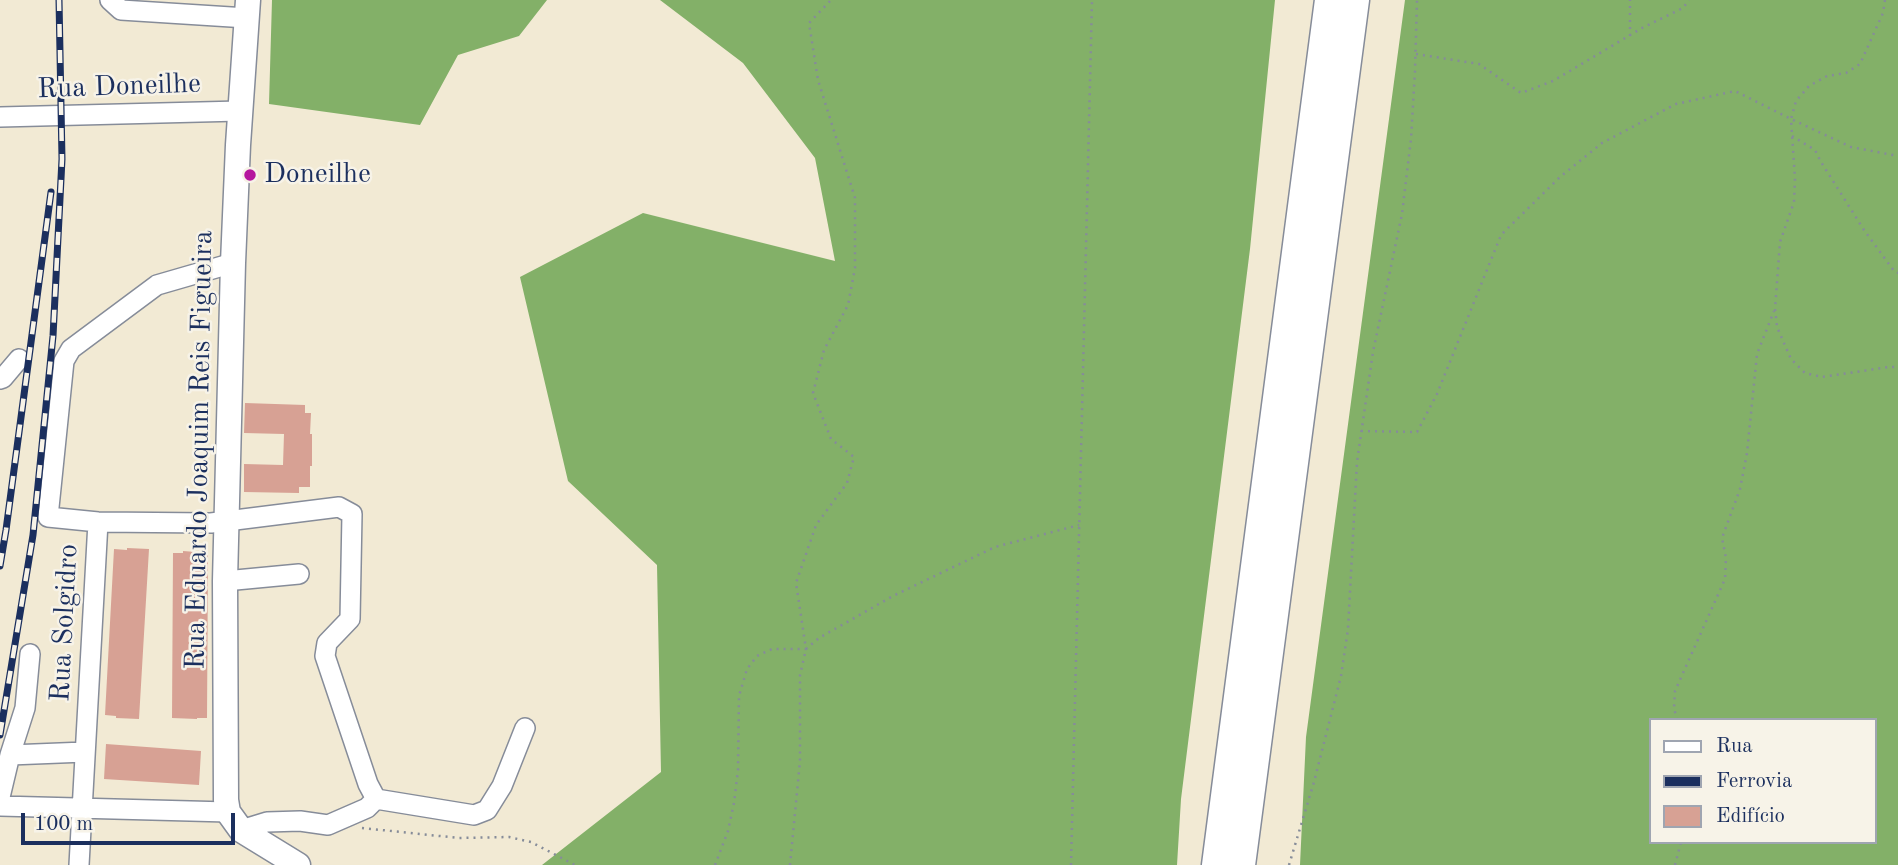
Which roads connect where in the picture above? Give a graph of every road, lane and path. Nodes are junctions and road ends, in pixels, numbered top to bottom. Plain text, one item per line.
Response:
1 (110, 0) edge
2 (831, 0) edge
3 (1092, 0) edge
4 (1329, 0) edge
5 (1355, 0) edge
6 (1417, 0) edge
7 (1630, 0) edge
8 (1689, 0) edge
9 (1885, 0) edge
10 (213, 8) edge
11 (247, 9) edge
12 (1630, 36) junction
13 (1416, 54) junction
14 (240, 111) junction
15 (0, 117) edge
16 (1791, 119) junction
17 (1792, 136) junction
18 (1898, 156) edge
19 (233, 264) junction
20 (1898, 273) edge
21 (1774, 309) junction
22 (19, 359) dead end
23 (1898, 367) edge
24 (0, 379) edge
25 (1361, 431) junction
26 (226, 521) junction
27 (99, 522) junction
28 (1079, 525) junction
29 (299, 574) dead end
30 (225, 581) junction
31 (806, 649) junction
32 (30, 654) dead end
33 (1676, 718) edge
34 (525, 728) dead end
35 (85, 752) junction
36 (10, 755) junction
37 (0, 797) edge
38 (376, 799) junction
39 (0, 806) edge
40 (82, 809) junction
41 (235, 821) junction
42 (328, 825) junction
43 (1680, 844) edge
44 (79, 865) edge
45 (298, 865) edge
46 (575, 865) edge
47 (715, 865) edge
48 (790, 865) edge
49 (1070, 865) edge
50 (1216, 865) edge
51 (1241, 865) edge
52 (1289, 865) edge
53 (1675, 865) edge

1 - 10 street
2 - 31 path
3 - 28 path
4 - 50 highway
5 - 51 highway
6 - 13 path
7 - 12 path
8 - 12 path
9 - 16 path
10 - 11 street
11 - 14 main road, Rua Eduardo Joaquim Reis Figueira
12 - 13 path
13 - 25 path
14 - 15 street, Rua Doneilhe
14 - 19 main road, Rua Eduardo Joaquim Reis Figueira
16 - 17 path
16 - 18 path
16 - 25 path
17 - 20 path
17 - 21 path
19 - 26 main road, Rua Eduardo Joaquim Reis Figueira
19 - 27 street, Rua Solgidro
21 - 23 path
21 - 33 path
22 - 24 street
25 - 52 path
26 - 27 street
26 - 30 main road, Rua Eduardo Joaquim Reis Figueira
26 - 38 street
27 - 35 street, Rua Solgidro
28 - 31 path
28 - 49 path
29 - 30 street
30 - 41 main road, Rua Eduardo Joaquim Reis Figueira
31 - 47 path
31 - 48 path
32 - 36 street
34 - 38 street
35 - 36 street
35 - 40 street, Rua Solgidro
36 - 37 street
38 - 42 street
39 - 40 street
40 - 41 street
40 - 44 street, Rua Solgidro
41 - 42 street
41 - 45 main road
42 - 46 path
43 - 53 path

